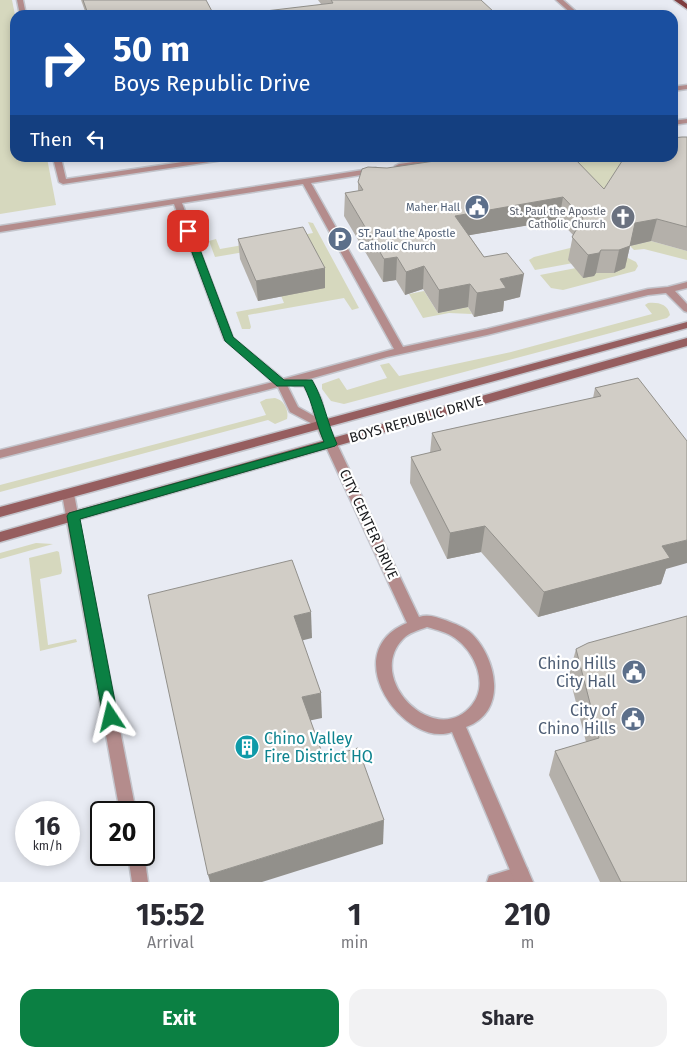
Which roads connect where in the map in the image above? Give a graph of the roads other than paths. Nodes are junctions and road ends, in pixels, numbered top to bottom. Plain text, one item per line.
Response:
1 (559, 0) edge
2 (677, 0) edge
3 (687, 7) edge
4 (571, 10) edge
5 (58, 162) edge
6 (196, 162) edge
7 (428, 162) edge
8 (306, 181) junction
9 (177, 201) junction
10 (0, 230) edge
11 (687, 285) edge
12 (668, 290) junction
13 (687, 309) edge
14 (687, 325) edge
15 (687, 342) edge
16 (400, 351) junction
17 (281, 383) junction
18 (322, 425) junction
19 (331, 444) junction
20 (0, 454) edge
21 (68, 494) junction
22 (0, 512) edge
23 (73, 516) junction
24 (0, 536) edge
25 (415, 624) junction
26 (458, 727) junction
27 (126, 801) edge
28 (138, 866) edge
29 (523, 878) edge
30 (140, 882) edge
31 (495, 882) edge

1 - 4 lane
2 - 3 main road
5 - 6 lane
7 - 8 lane
8 - 9 lane
8 - 16 lane
9 - 10 lane
9 - 17 lane
11 - 12 lane
12 - 13 lane
12 - 16 lane
14 - 18 main road, BOYS REPUBLIC DRIVE
15 - 19 main road, BOYS REPUBLIC DRIVE
16 - 17 lane
17 - 18 lane
17 - 18 lane
17 - 20 lane
18 - 19 street, CITY CENTER DRIVE
18 - 21 main road, BOYS REPUBLIC DRIVE
19 - 23 main road, BOYS REPUBLIC DRIVE
19 - 25 street, CITY CENTER DRIVE
21 - 22 main road, BOYS REPUBLIC DRIVE
21 - 23 lane
23 - 24 main road, BOYS REPUBLIC DRIVE
23 - 27 lane
25 - 26 street
25 - 26 street
26 - 29 street
28 - 30 lane
29 - 31 lane

